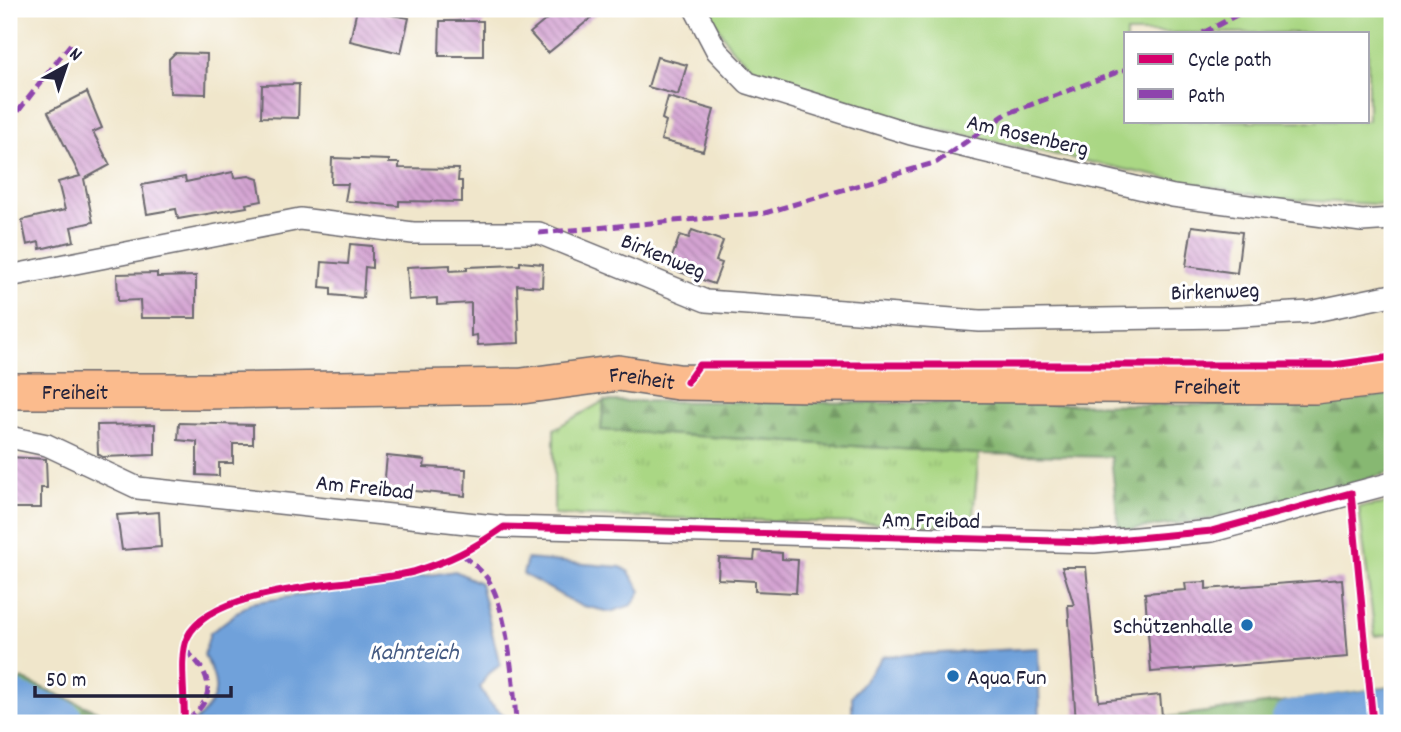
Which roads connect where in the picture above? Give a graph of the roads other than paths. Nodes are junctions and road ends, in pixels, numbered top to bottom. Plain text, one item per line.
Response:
1 (695, 9) edge
2 (1392, 219) edge
3 (9, 276) edge
4 (1392, 295) edge
5 (1392, 377) edge
6 (9, 391) edge
7 (9, 437) edge
8 (1392, 483) edge

1 - 2 street, Am Rosenberg
3 - 4 street, Birkenweg
5 - 6 main road, Freiheit
7 - 8 street, Am Freibad

